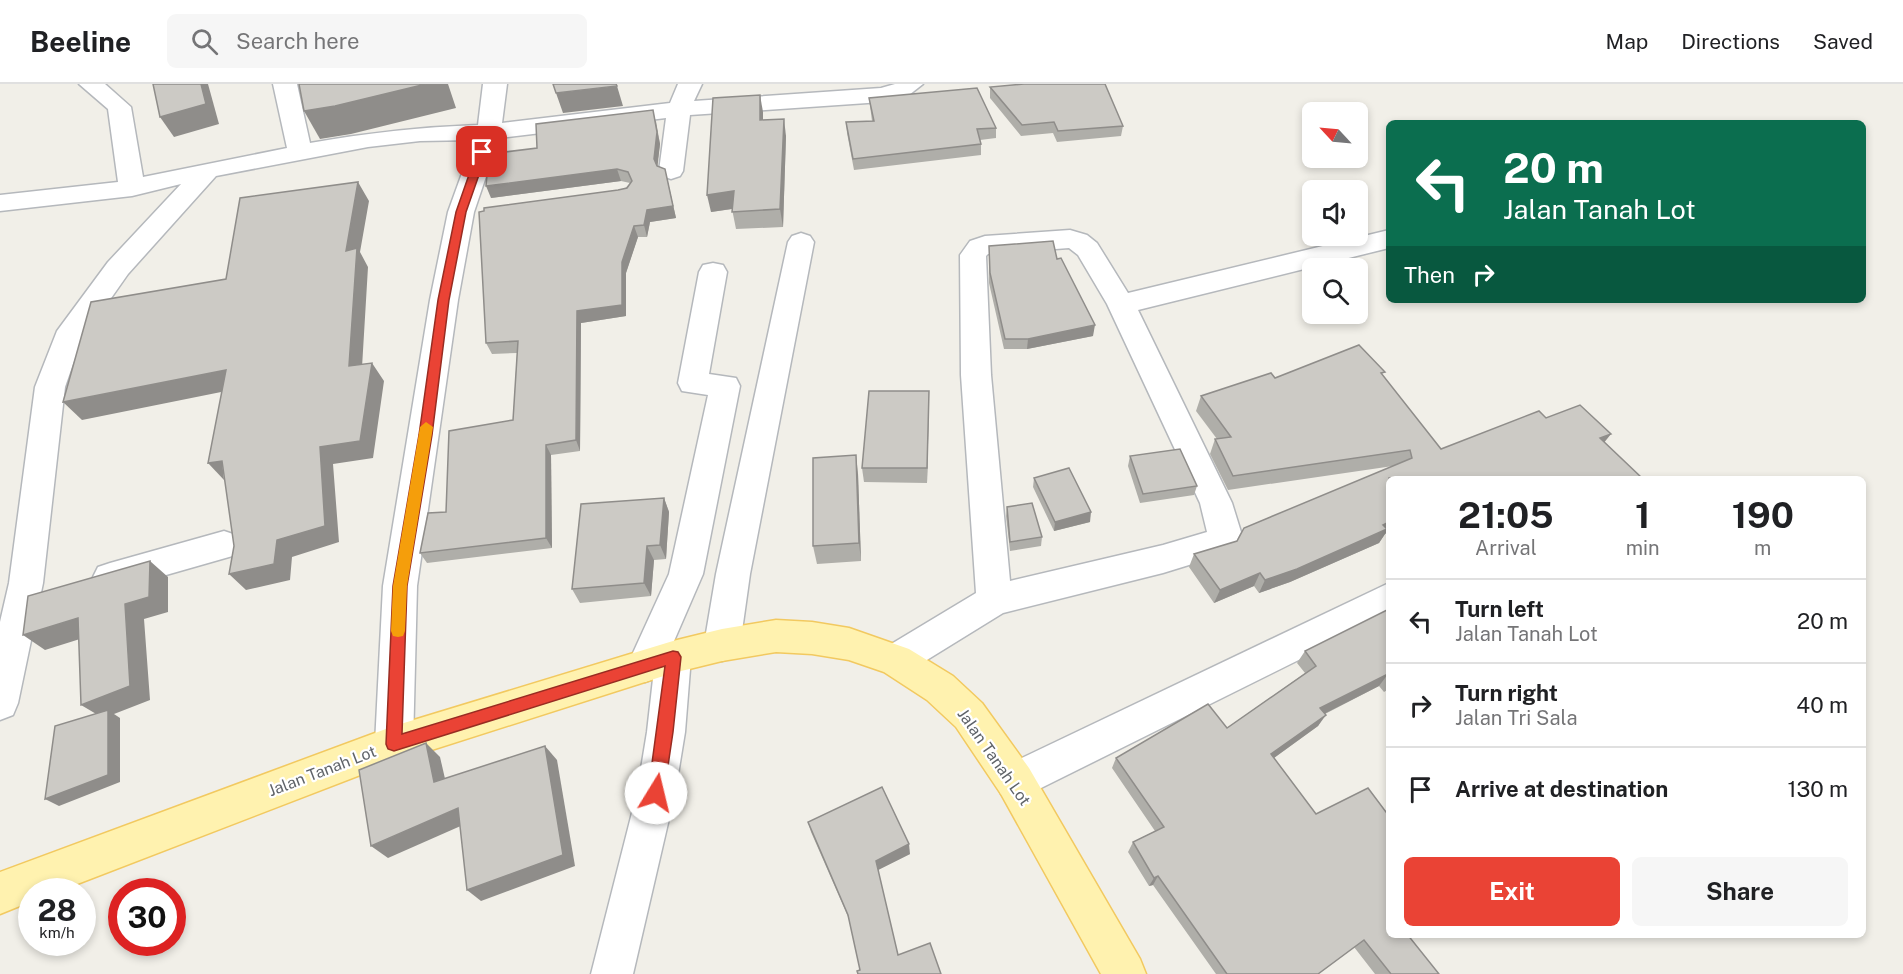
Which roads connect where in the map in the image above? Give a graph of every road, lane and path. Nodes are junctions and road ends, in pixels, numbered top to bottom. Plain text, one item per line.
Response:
1 (91, 84) edge
2 (285, 84) edge
3 (495, 84) edge
4 (690, 84) edge
5 (911, 84) edge
6 (679, 109) junction
7 (489, 132) junction
8 (300, 152) junction
9 (208, 170) junction
10 (671, 171) dead end
11 (132, 188) junction
12 (0, 203) edge
13 (1386, 240) edge
14 (801, 242) dead end
15 (713, 272) dead end
16 (1121, 304) junction
17 (224, 544) dead end
18 (36, 591) edge
19 (1386, 599) edge
20 (994, 600) junction
21 (722, 645) junction
22 (896, 660) junction
23 (659, 662) junction
24 (0, 703) edge
25 (394, 744) junction
26 (1015, 781) junction
27 (0, 893) edge
28 (612, 974) edge
29 (1125, 974) edge

1 - 11 street
2 - 8 street
3 - 7 street
4 - 6 street
5 - 6 street
6 - 7 street
6 - 10 street
7 - 8 street
7 - 25 street
8 - 9 street
9 - 11 street
9 - 18 street
11 - 12 street
13 - 16 street
14 - 21 street
15 - 23 street
16 - 20 street
16 - 20 street
17 - 18 street
18 - 24 street
19 - 26 street
20 - 22 street
21 - 22 main road, Jalan Tanah Lot
21 - 23 main road, Jalan Tanah Lot
22 - 26 main road, Jalan Tanah Lot
23 - 25 main road, Jalan Tanah Lot
23 - 28 street
25 - 27 main road, Jalan Tanah Lot
26 - 29 main road, Jalan Tanah Lot

